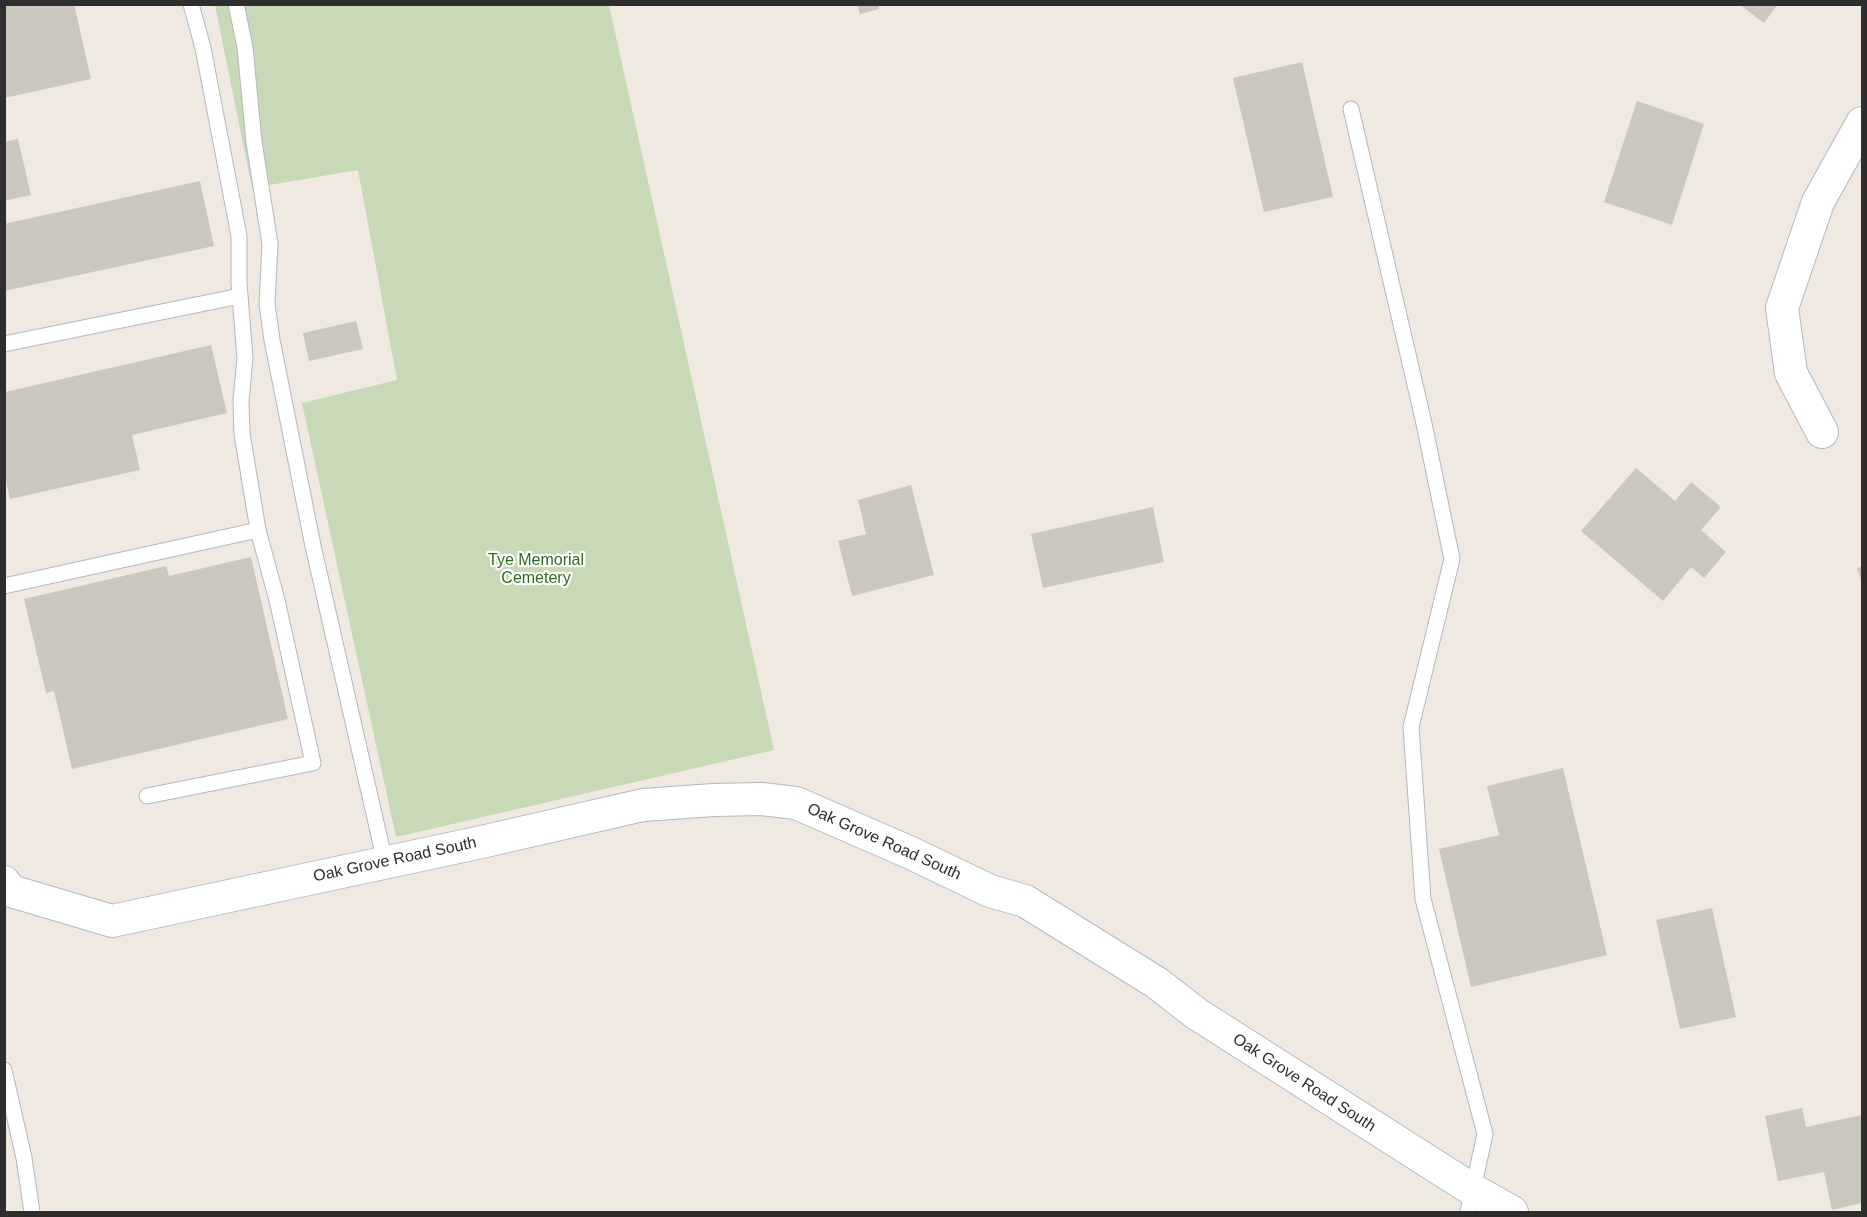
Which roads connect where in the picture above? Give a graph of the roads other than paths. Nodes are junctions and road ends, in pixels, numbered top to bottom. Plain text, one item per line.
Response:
1 (191, 4) edge
2 (236, 4) edge
3 (1351, 109) dead end
4 (1863, 123) edge
5 (240, 296) junction
6 (4, 344) edge
7 (1822, 432) dead end
8 (258, 530) junction
9 (4, 586) edge
10 (147, 796) dead end
11 (385, 862) junction
12 (6, 892) edge
13 (4, 1070) edge
14 (1471, 1201) edge
15 (32, 1212) edge
16 (1512, 1212) edge

1 - 5 lane
2 - 11 lane
3 - 14 lane
4 - 7 street
5 - 6 lane
5 - 8 lane
8 - 9 lane
8 - 10 lane
11 - 12 street, Oak Grove Road South
11 - 14 street, Oak Grove Road South
13 - 15 lane
14 - 16 street, Oak Grove Road South

